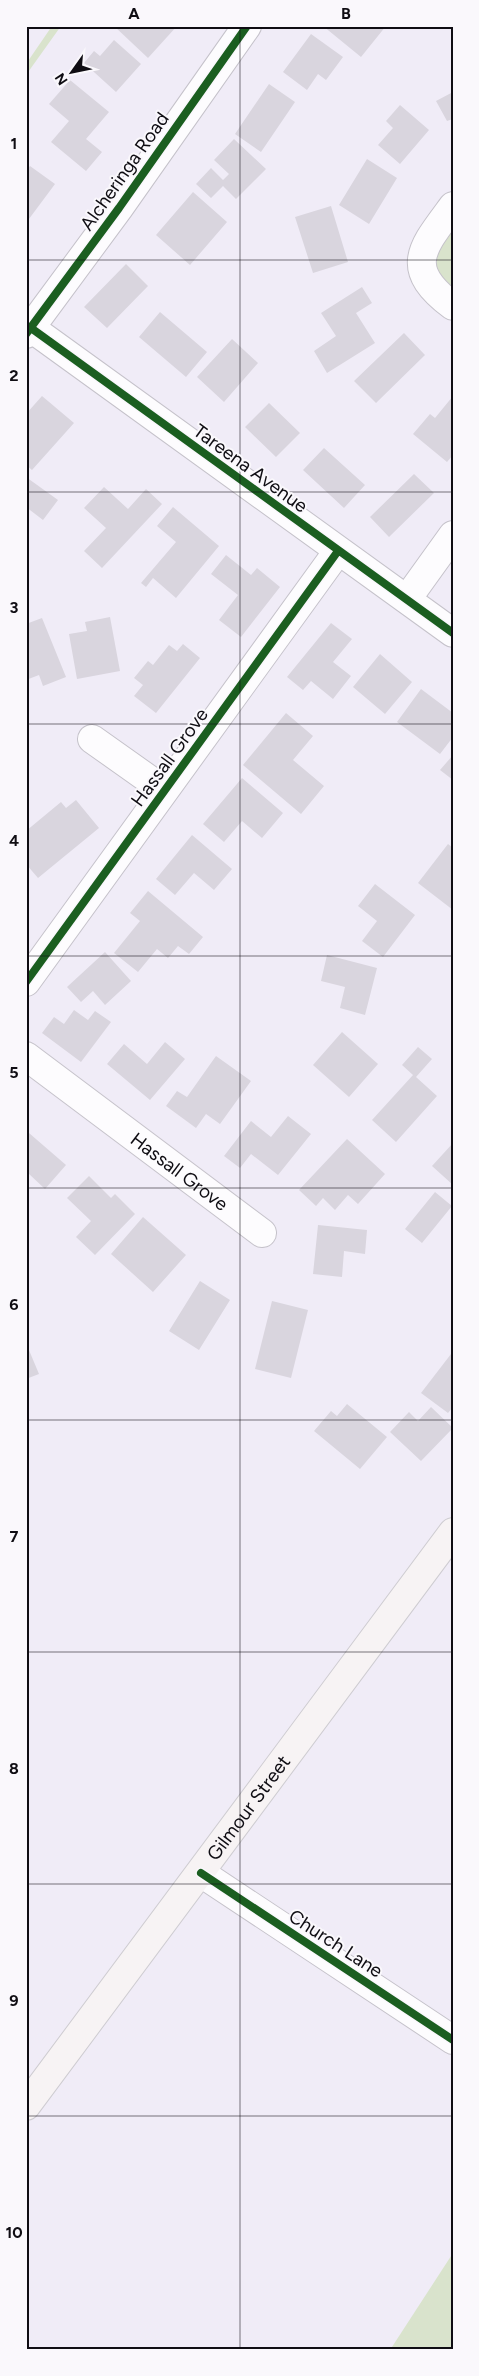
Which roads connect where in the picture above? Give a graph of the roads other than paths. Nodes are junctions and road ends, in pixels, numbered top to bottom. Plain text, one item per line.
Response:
1 (247, 26) edge
2 (453, 206) edge
3 (453, 306) edge
4 (29, 331) edge
5 (453, 535) edge
6 (338, 551) junction
7 (407, 599) junction
8 (453, 633) edge
9 (92, 739) dead end
10 (164, 790) junction
11 (26, 982) edge
12 (26, 1056) edge
13 (262, 1233) dead end
14 (453, 1532) edge
15 (201, 1873) junction
16 (453, 2040) edge
17 (26, 2106) edge

1 - 4 street, Alcheringa Road
2 - 3 street
4 - 6 street, Tareena Avenue
5 - 7 street
6 - 7 street, Tareena Avenue
6 - 10 street, Hassall Grove
7 - 8 street, Tareena Avenue
9 - 10 street, Hassall Grove
10 - 11 street, Hassall Grove
12 - 13 street, Hassall Grove
14 - 15 main road, Gilmour Street
15 - 16 street, Church Lane
15 - 17 main road, Gilmour Street

